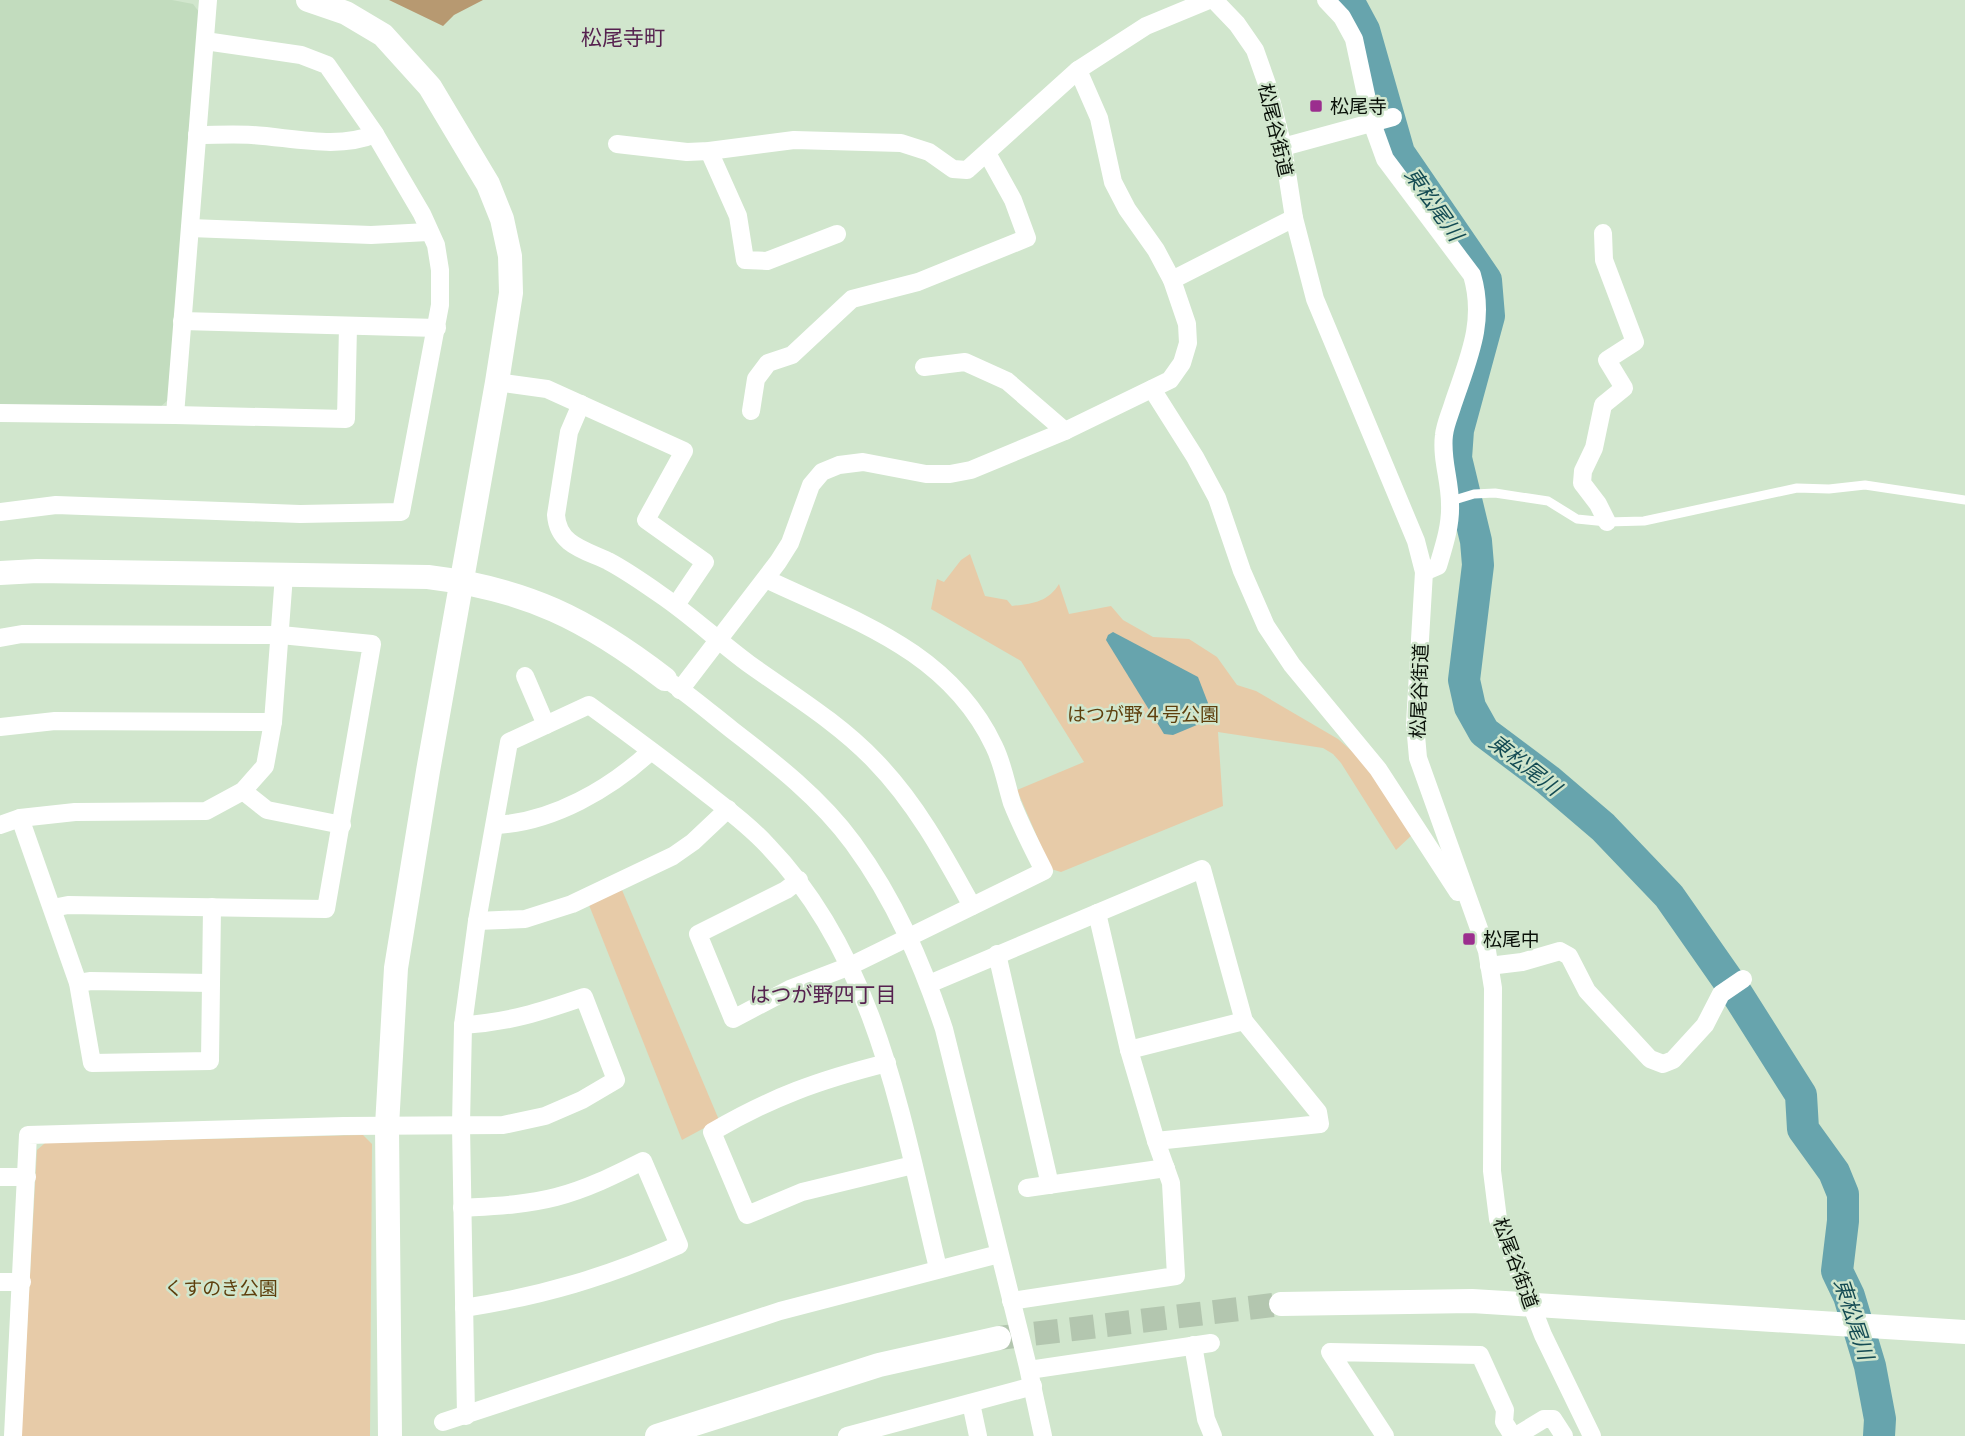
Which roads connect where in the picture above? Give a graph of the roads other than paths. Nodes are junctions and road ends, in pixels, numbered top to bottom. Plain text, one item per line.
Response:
1 (208, 0) edge
2 (308, 0) edge
3 (1211, 0) edge
4 (1326, 0) edge
5 (205, 41) junction
6 (1078, 70) junction
7 (1382, 121) junction
8 (375, 134) junction
9 (197, 135) junction
10 (617, 144) dead end
11 (1283, 147) junction
12 (709, 151) junction
13 (988, 153) junction
14 (1294, 218) junction
15 (190, 228) junction
16 (428, 232) junction
17 (1604, 233) dead end
18 (837, 234) dead end
19 (1172, 280) junction
20 (182, 321) junction
21 (348, 326) junction
22 (437, 328) junction
23 (924, 367) dead end
24 (497, 382) junction
25 (1152, 389) junction
26 (581, 404) junction
27 (751, 411) dead end
28 (0, 413) edge
29 (175, 415) junction
30 (1065, 431) junction
31 (1965, 500) edge
32 (1451, 502) junction
33 (0, 512) edge
34 (1607, 522) junction
35 (1424, 572) junction
36 (0, 573) edge
37 (285, 575) junction
38 (766, 579) junction
39 (461, 581) junction
40 (676, 605) junction
41 (281, 635) junction
42 (0, 638) edge
43 (718, 641) junction
44 (525, 676) dead end
45 (673, 684) junction
46 (273, 722) junction
47 (546, 725) junction
48 (0, 727) edge
49 (652, 751) junction
50 (243, 791) junction
51 (728, 809) junction
52 (20, 818) junction
53 (0, 825) edge
54 (342, 825) junction
55 (496, 825) junction
56 (799, 880) junction
57 (212, 906) junction
58 (972, 906) junction
59 (53, 908) junction
60 (1097, 913) junction
61 (1473, 916) junction
62 (477, 921) junction
63 (909, 936) junction
64 (997, 954) junction
65 (850, 966) junction
66 (1489, 966) junction
67 (1743, 979) dead end
68 (78, 984) junction
69 (211, 984) junction
70 (929, 984) junction
71 (1244, 1021) junction
72 (463, 1025) junction
73 (1129, 1050) junction
74 (887, 1063) junction
75 (461, 1125) junction
76 (387, 1126) junction
77 (1156, 1141) junction
78 (913, 1165) junction
79 (1166, 1168) junction
80 (0, 1177) edge
81 (27, 1177) junction
82 (1050, 1185) junction
83 (1027, 1188) dead end
84 (462, 1208) junction
85 (999, 1254) junction
86 (937, 1268) junction
87 (0, 1282) edge
88 (22, 1282) junction
89 (1011, 1301) junction
90 (1281, 1304) tunnel mouth
91 (1531, 1304) junction
92 (464, 1308) junction
93 (1965, 1332) edge
94 (999, 1338) tunnel mouth
95 (1031, 1378) junction
96 (8, 1385) edge
97 (971, 1403) junction
98 (466, 1416) junction
99 (443, 1423) dead end
100 (13, 1436) edge
101 (390, 1436) edge
102 (657, 1436) edge
103 (847, 1436) edge
104 (978, 1436) edge
105 (1043, 1436) edge
106 (1213, 1436) edge
107 (1385, 1436) edge
108 (1515, 1436) edge
109 (1564, 1436) edge
110 (1592, 1436) edge

1 - 5 street
2 - 24 street
3 - 6 street
3 - 11 street, 松尾谷街道
4 - 7 street
5 - 8 street
5 - 9 street
6 - 13 street
6 - 19 street
7 - 11 street
7 - 32 street
8 - 9 street
8 - 16 street
9 - 15 street
10 - 12 street
11 - 14 street, 松尾谷街道
12 - 13 street
12 - 18 street
13 - 27 street
14 - 19 street
14 - 35 street, 松尾谷街道
15 - 16 street
15 - 20 street
16 - 22 street
17 - 34 street
19 - 25 street
20 - 21 street
20 - 29 street
21 - 22 street
21 - 29 street
22 - 33 street
23 - 30 street
24 - 26 street
24 - 39 street
25 - 30 street
25 - 61 street
26 - 40 street
26 - 40 street
28 - 29 street
30 - 38 street
31 - 34 lane
32 - 34 lane
32 - 35 street
35 - 61 street, 松尾谷街道
36 - 37 street
37 - 39 street
37 - 41 street
38 - 43 street
38 - 58 street
39 - 45 street
39 - 76 street
40 - 43 street
41 - 42 street
41 - 46 street
41 - 54 street
43 - 45 street
43 - 58 street
44 - 47 street
45 - 63 street
46 - 48 street
46 - 50 street
47 - 49 street
47 - 55 street
49 - 51 street
49 - 55 street
50 - 52 street
50 - 54 street
51 - 56 street
51 - 62 street
52 - 53 street
52 - 59 street
54 - 57 street
55 - 62 street
56 - 65 street
56 - 65 street
57 - 59 street
57 - 69 street
58 - 63 street
59 - 68 street
60 - 64 street
60 - 71 street
60 - 73 street
61 - 66 street, 松尾谷街道
62 - 72 street
63 - 65 street
63 - 70 street
64 - 70 street
64 - 82 street
65 - 74 street
66 - 67 street
66 - 91 street, 松尾谷街道
68 - 69 street
68 - 69 street
70 - 85 street
71 - 73 street
71 - 77 street
72 - 75 street
72 - 75 street
73 - 77 street
74 - 78 street
74 - 78 street
75 - 76 street
75 - 84 street
76 - 81 street
76 - 101 street
77 - 79 street
78 - 86 street
79 - 82 street
79 - 89 street
80 - 81 street
81 - 88 street
82 - 83 street
84 - 92 street
84 - 92 street
85 - 86 street
85 - 89 street
86 - 98 street
87 - 88 street
88 - 96 street
89 - 95 street
90 - 91 street
91 - 93 street
91 - 110 street, 松尾谷街道
92 - 98 street
94 - 102 street
95 - 97 street
95 - 105 street
95 - 106 street
96 - 100 street
97 - 103 street
97 - 104 street
98 - 99 street
107 - 108 street
108 - 109 street

